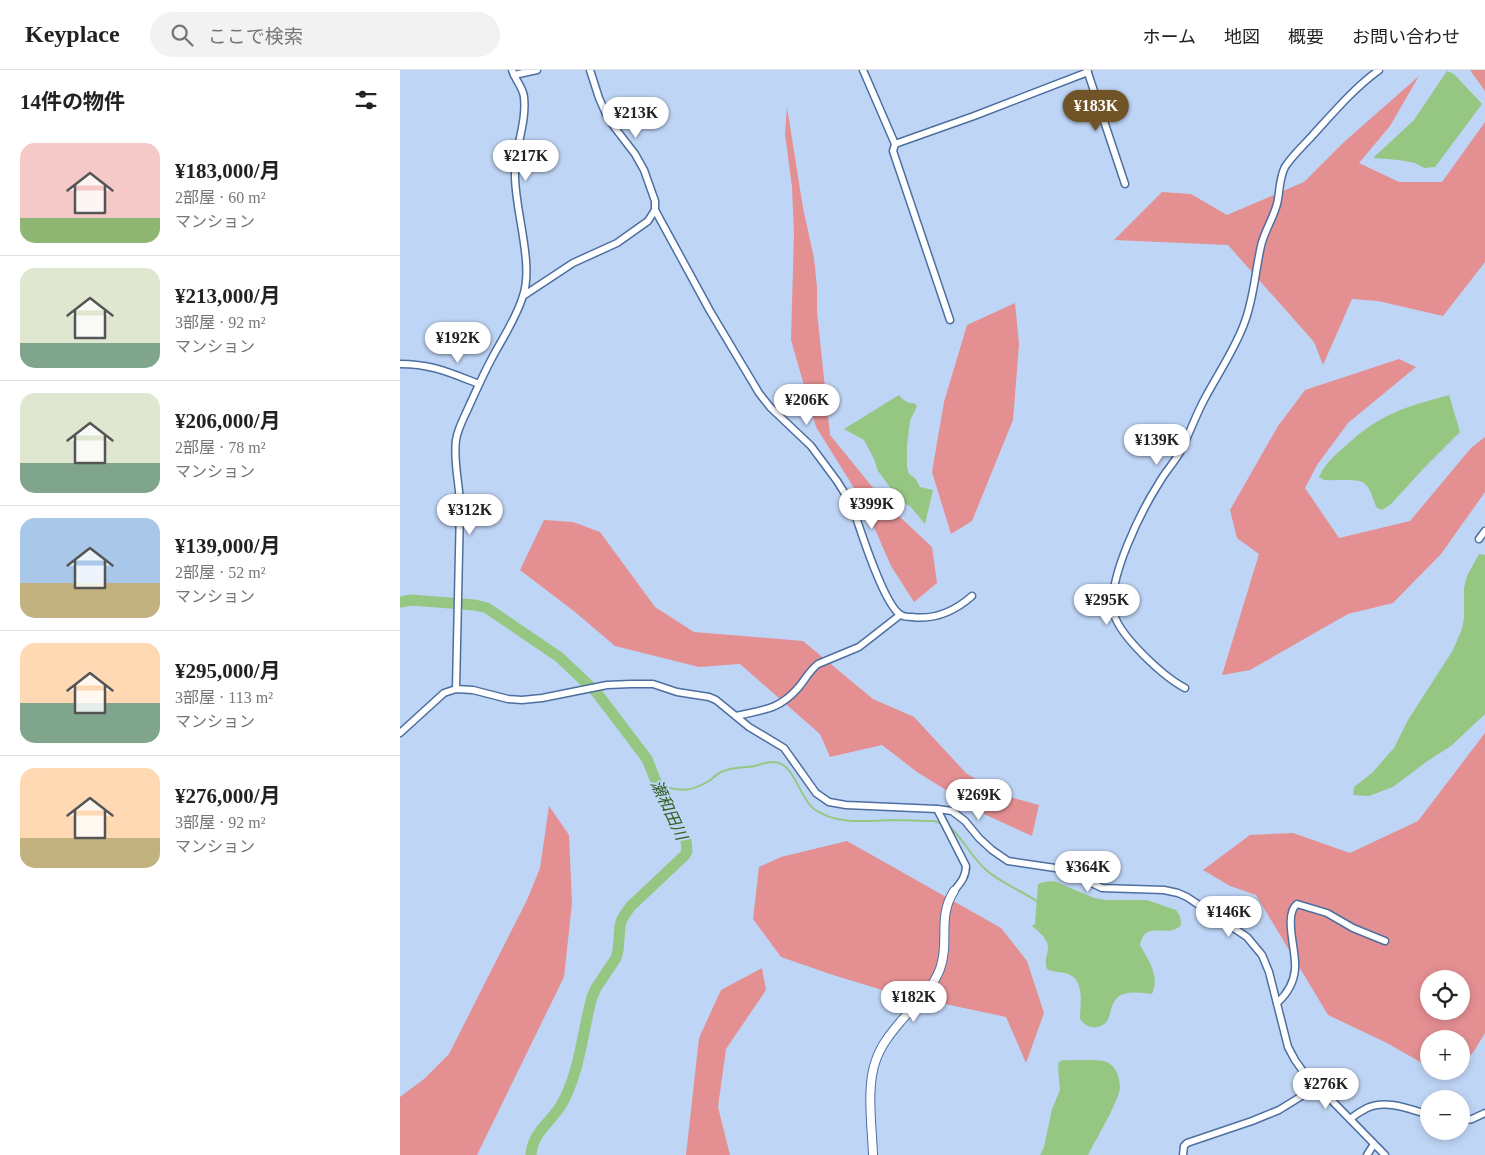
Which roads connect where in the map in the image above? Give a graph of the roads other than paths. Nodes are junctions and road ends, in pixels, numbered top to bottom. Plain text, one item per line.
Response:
1 (537, 70) edge
2 (590, 70) edge
3 (863, 70) edge
4 (1379, 70) edge
5 (1087, 71) edge
6 (513, 72) edge
7 (895, 144) junction
8 (1125, 184) dead end
9 (655, 210) junction
10 (523, 296) junction
11 (950, 320) dead end
12 (400, 364) edge
13 (479, 384) junction
14 (1485, 530) edge
15 (1479, 539) dead end
16 (972, 596) dead end
17 (900, 615) junction
18 (1185, 688) dead end
19 (456, 689) junction
20 (736, 716) junction
21 (400, 733) edge
22 (937, 809) junction
23 (954, 891) joint
24 (1385, 941) dead end
25 (1277, 1003) junction
26 (1318, 1086) junction
27 (1420, 1113) edge
28 (1485, 1113) edge
29 (1350, 1119) junction
30 (1470, 1119) edge
31 (1374, 1144) junction
32 (873, 1155) edge
33 (1184, 1155) edge
34 (1366, 1155) edge
35 (1385, 1155) edge

1 - 6 street
2 - 9 street
3 - 7 street
4 - 18 street
5 - 7 street
5 - 8 street
6 - 10 street
7 - 11 street
9 - 10 street
9 - 17 street
10 - 13 street
12 - 13 street
13 - 19 street
14 - 15 street
16 - 17 street
17 - 20 street
19 - 20 street
19 - 21 street
20 - 22 street
22 - 23 street
22 - 25 street
23 - 32 street
24 - 25 street
25 - 26 street
26 - 29 street
26 - 33 street
27 - 29 street
28 - 30 street
29 - 31 street
31 - 34 street
31 - 35 street

